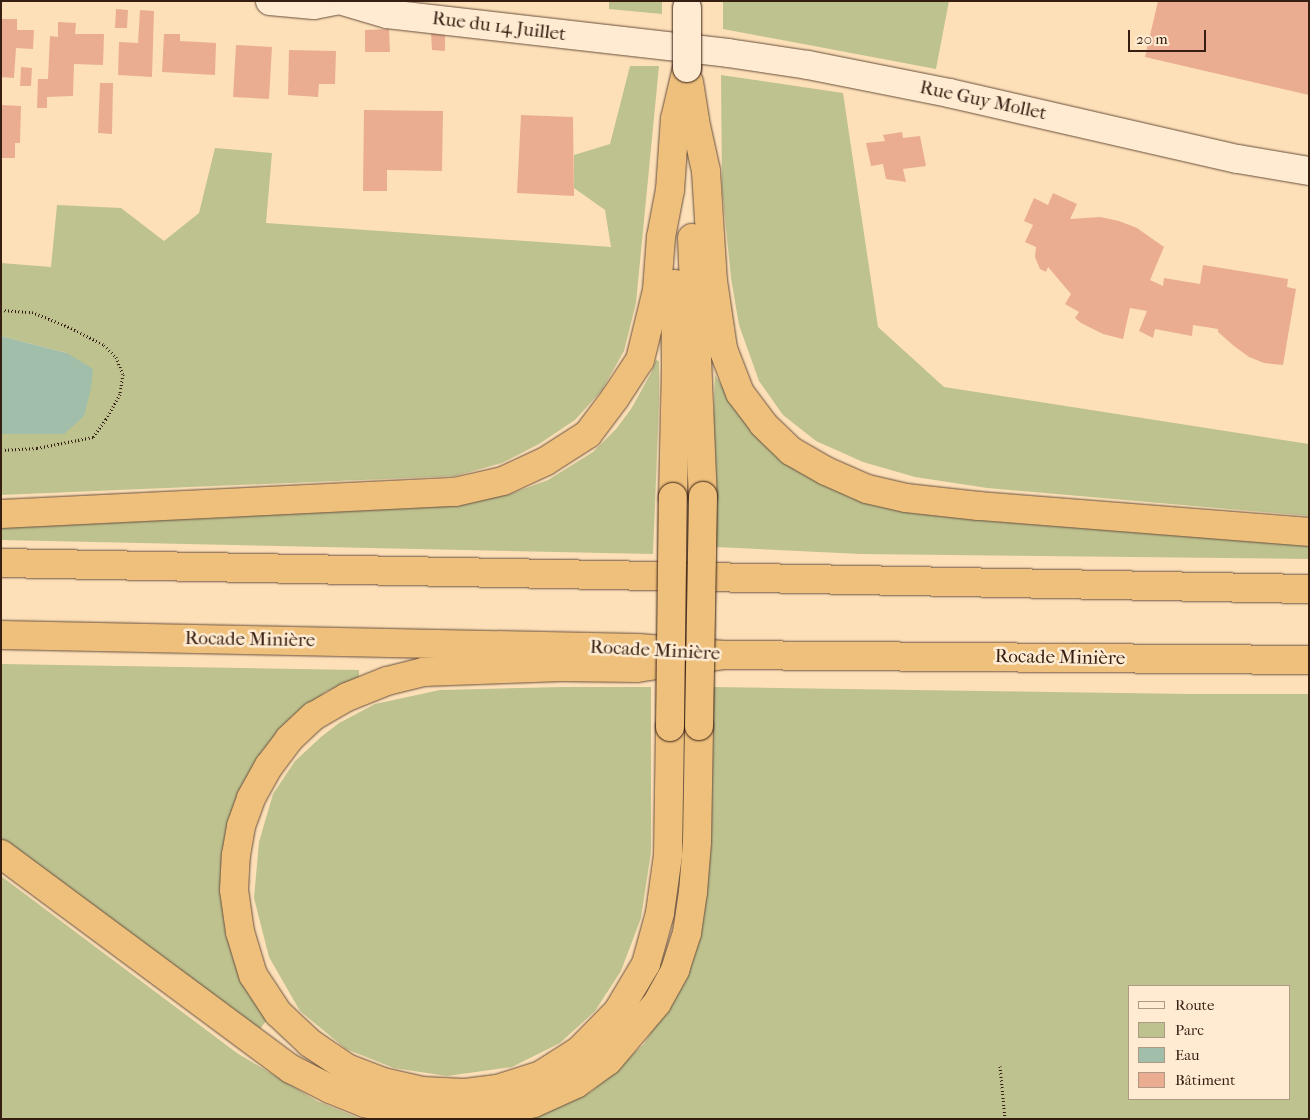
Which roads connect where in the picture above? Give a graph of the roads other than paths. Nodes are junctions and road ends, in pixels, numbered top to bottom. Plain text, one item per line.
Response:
1 (270, 1) edge
2 (336, 1) edge
3 (344, 1) edge
4 (687, 8) dead end
5 (656, 46) joint
6 (687, 68) junction
7 (695, 121) junction
8 (1309, 171) edge
9 (670, 190) junction
10 (1, 514) edge
11 (1309, 532) edge
12 (1, 563) edge
13 (1309, 589) edge
14 (1, 635) edge
15 (724, 655) junction
16 (1309, 660) edge
17 (1, 854) edge

1 - 2 street
3 - 5 street, Rue du 14 Juillet
4 - 6 street, bridge
5 - 8 street, Rue Guy Mollet
6 - 7 highway
6 - 9 highway
7 - 11 highway
7 - 17 highway, bridge
9 - 10 highway
9 - 15 highway, bridge
12 - 13 highway
14 - 15 highway, Rocade Minière
15 - 16 highway, Rocade Minière

